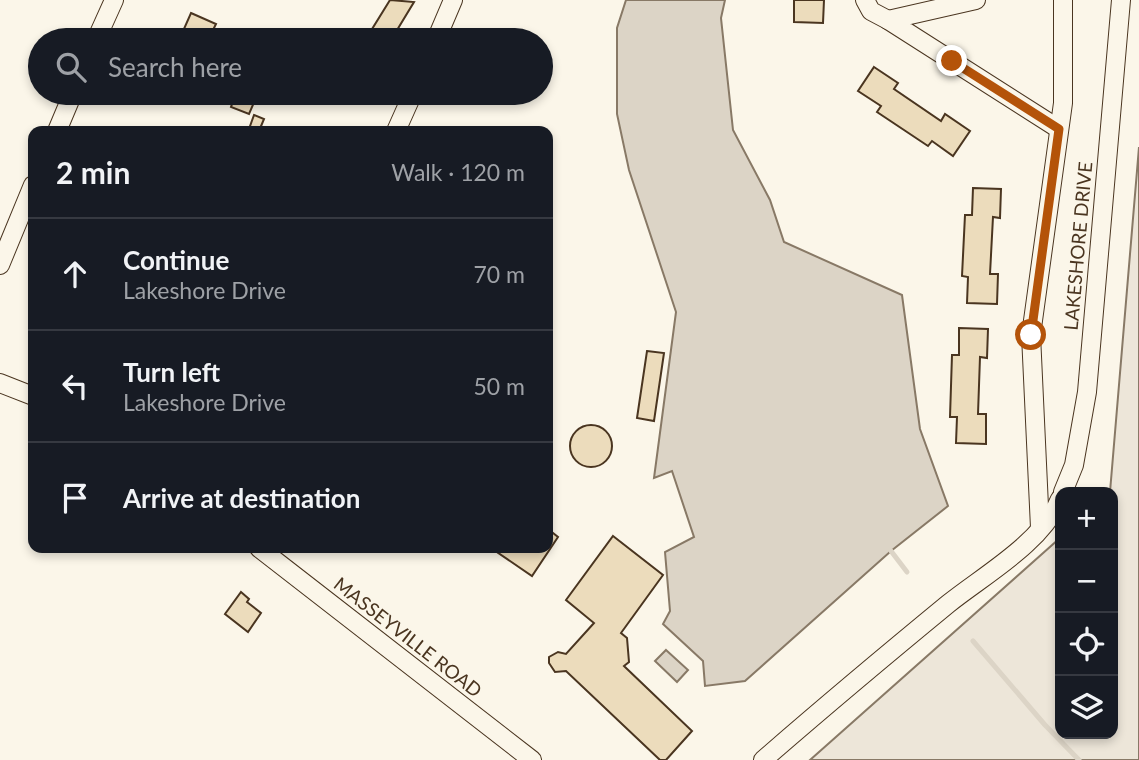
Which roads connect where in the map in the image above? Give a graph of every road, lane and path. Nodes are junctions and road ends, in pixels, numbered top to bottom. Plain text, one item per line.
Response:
1 (114, 0) edge
2 (453, 0) edge
3 (865, 0) edge
4 (976, 0) edge
5 (1063, 0) edge
6 (1121, 0) edge
7 (888, 20) junction
8 (101, 28) edge
9 (441, 28) edge
10 (68, 105) edge
11 (408, 105) edge
12 (59, 126) edge
13 (398, 126) edge
14 (1059, 129) junction
15 (28, 197) edge
16 (0, 265) edge
17 (0, 383) edge
18 (28, 394) edge
19 (1065, 487) edge
20 (1055, 509) edge
21 (1040, 528) junction
22 (265, 553) edge
23 (532, 760) edge
24 (763, 760) edge

1 - 8 street
2 - 9 street
3 - 7 street
4 - 7 street
5 - 14 street, LAKESHORE DRIVE
6 - 19 street, LAKESHORE DRIVE
7 - 14 street
10 - 12 street
11 - 13 street
14 - 21 street, LAKESHORE DRIVE
15 - 16 street
17 - 18 street
20 - 21 street
21 - 24 street
22 - 23 street, MASSEYVILLE ROAD

